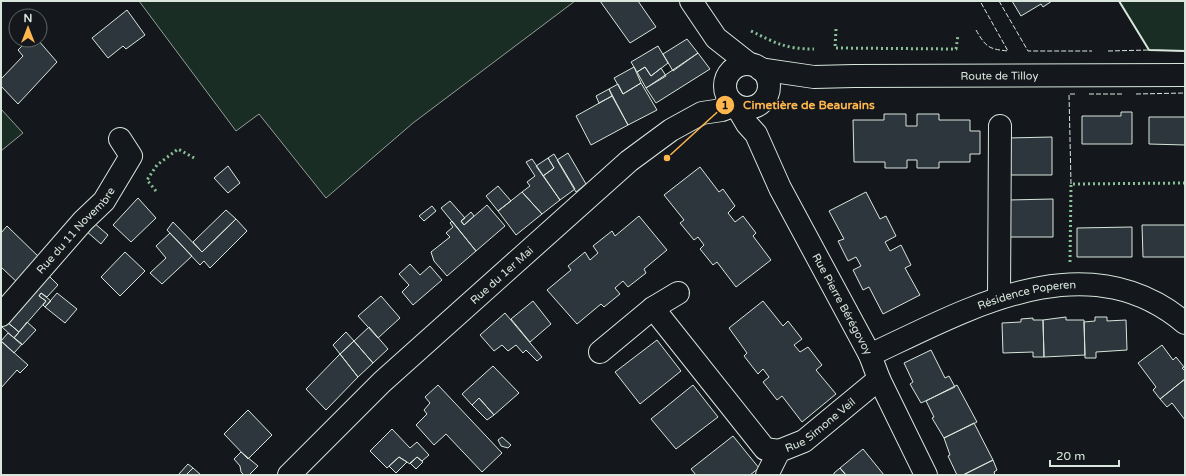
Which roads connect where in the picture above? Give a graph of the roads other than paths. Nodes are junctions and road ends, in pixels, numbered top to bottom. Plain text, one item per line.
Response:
1 (691, 1) edge
2 (716, 38) junction
3 (755, 67) junction
4 (1185, 75) edge
5 (814, 77) junction
6 (726, 80) junction
7 (765, 99) junction
8 (736, 106) junction
9 (1000, 126) dead end
10 (756, 134) junction
11 (120, 139) dead end
12 (678, 293) dead end
13 (999, 297) junction
14 (653, 308) junction
15 (1, 315) edge
16 (1185, 323) edge
17 (600, 352) dead end
18 (870, 355) junction
19 (879, 379) junction
20 (779, 451) junction
21 (289, 475) edge
22 (767, 475) edge
23 (926, 475) edge

1 - 2 street
2 - 3 street
2 - 6 street
3 - 5 street, Route de Tilloy
3 - 6 street
3 - 7 street
4 - 5 street, Route de Tilloy
5 - 7 street, Route de Tilloy
6 - 8 street
7 - 8 street
7 - 10 street
8 - 10 street, Rue Pierre Bérégovoy
8 - 21 street, Rue du 1er Mai
9 - 13 street
10 - 18 street, Rue Pierre Bérégovoy
11 - 15 street, Rue du 11 Novembre
12 - 14 street
13 - 16 street, Résidence Poperen
13 - 18 street, Résidence Poperen
14 - 17 street
14 - 20 street
18 - 19 street, Rue Pierre Bérégovoy
19 - 20 street, Rue Simone Veil
19 - 23 street, Rue Pierre Bérégovoy
20 - 22 street, Rue Simone Veil

